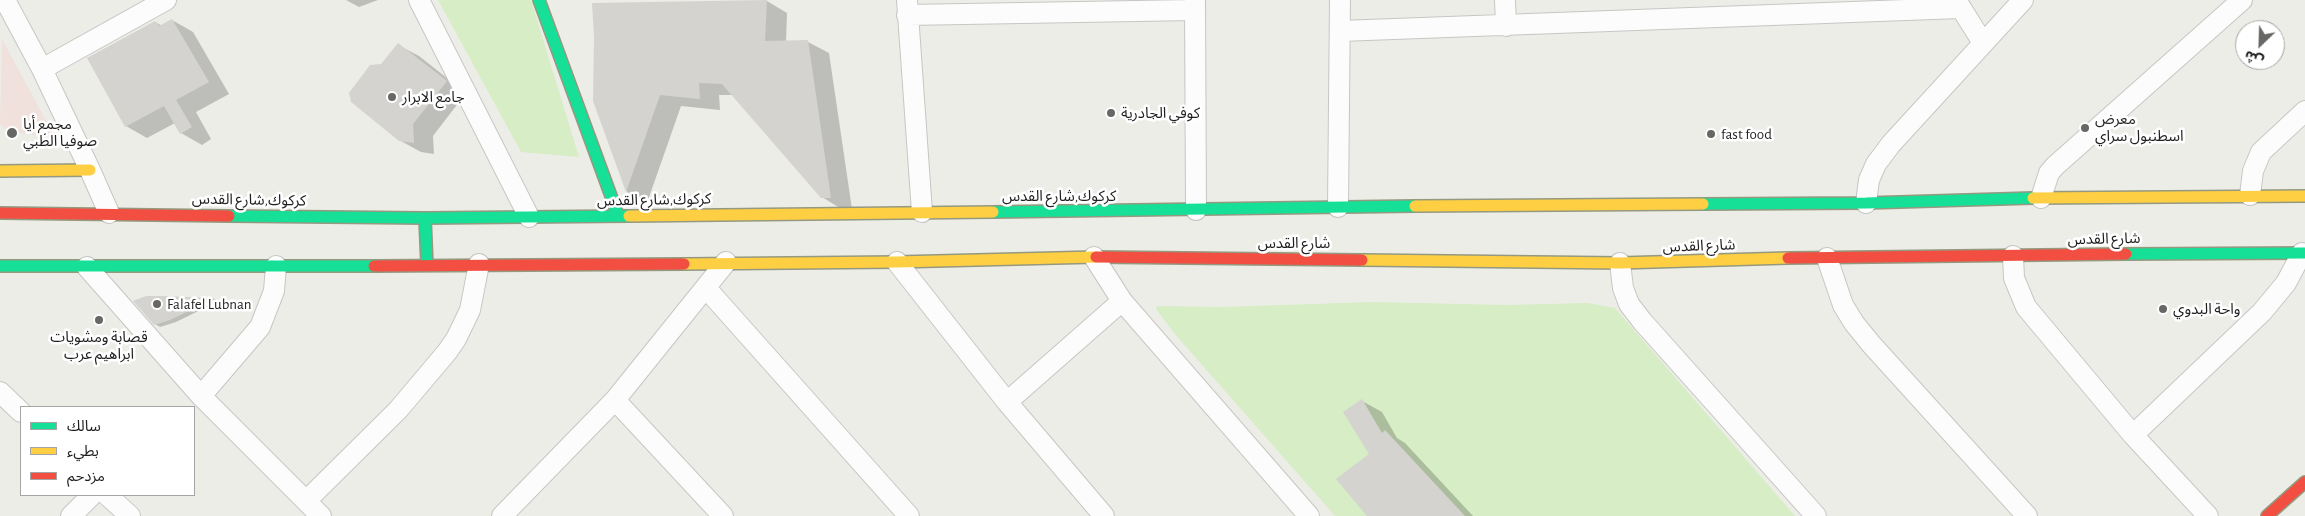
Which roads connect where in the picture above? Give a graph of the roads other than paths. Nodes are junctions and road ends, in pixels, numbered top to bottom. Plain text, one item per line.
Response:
1 (4, 0) edge
2 (166, 0) edge
3 (420, 0) edge
4 (539, 0) edge
5 (1340, 0) edge
6 (1505, 0) edge
7 (2023, 0) edge
8 (2242, 0) edge
9 (1958, 4) edge
10 (1195, 5) edge
11 (1056, 6) edge
12 (907, 8) edge
13 (1506, 26) junction
14 (1340, 30) junction
15 (1983, 43) junction
16 (42, 69) junction
17 (2305, 111) edge
18 (90, 170) junction
19 (0, 171) edge
20 (2250, 195) junction
21 (2305, 196) edge
22 (2041, 198) junction
23 (1866, 203) junction
24 (1338, 207) junction
25 (1196, 210) junction
26 (922, 212) junction
27 (108, 213) junction
28 (0, 214) edge
29 (618, 215) junction
30 (529, 217) junction
31 (425, 218) junction
32 (2304, 253) edge
33 (2013, 256) junction
34 (1094, 257) junction
35 (1827, 258) junction
36 (726, 262) junction
37 (897, 262) junction
38 (1620, 263) junction
39 (479, 264) junction
40 (427, 265) junction
41 (0, 266) edge
42 (87, 266) junction
43 (276, 266) junction
44 (706, 288) junction
45 (1122, 301) junction
46 (0, 392) edge
47 (201, 396) junction
48 (615, 400) junction
49 (1007, 402) junction
50 (20, 411) edge
51 (2133, 435) junction
52 (2305, 482) edge
53 (91, 496) edge
54 (108, 496) edge
55 (306, 501) junction
56 (71, 516) edge
57 (130, 516) edge
58 (321, 516) edge
59 (502, 516) edge
60 (723, 516) edge
61 (910, 516) edge
62 (1104, 516) edge
63 (1309, 516) edge
64 (1816, 516) edge
65 (2028, 516) edge
66 (2208, 516) edge
67 (2266, 516) edge

1 - 16 street
2 - 16 street
3 - 30 street
4 - 29 main road
5 - 14 street
6 - 13 street
7 - 15 street
8 - 22 street
9 - 13 street
9 - 15 street
10 - 11 street
10 - 25 street
11 - 12 street
12 - 26 street
13 - 14 street
14 - 24 street
15 - 23 street
16 - 18 street
17 - 20 street
18 - 19 main road
18 - 27 street
20 - 21 main road
20 - 22 main road
22 - 23 main road
23 - 24 main road
24 - 25 main road, كركوك,شارع القدس
25 - 26 main road, كركوك,شارع القدس
26 - 29 main road, كركوك,شارع القدس
27 - 28 main road, كركوك,شارع القدس
27 - 31 main road, كركوك,شارع القدس
29 - 30 main road, كركوك,شارع القدس
30 - 31 main road, كركوك,شارع القدس
31 - 40 main road
32 - 33 main road, شارع القدس
32 - 51 street
33 - 35 main road, شارع القدس
33 - 51 street
34 - 37 main road
34 - 38 main road, شارع القدس
34 - 45 street
35 - 38 main road, شارع القدس
35 - 65 street
36 - 37 main road
36 - 39 main road
36 - 44 street
37 - 49 street
38 - 64 street
39 - 40 main road
39 - 55 street
40 - 43 main road
41 - 42 main road
42 - 43 main road
42 - 47 street
43 - 47 street
44 - 48 street
44 - 61 street
45 - 49 street
45 - 63 street
46 - 50 street
47 - 55 street
48 - 59 street
48 - 60 street
49 - 62 street
51 - 66 street
52 - 67 main road
53 - 56 street
54 - 57 street
55 - 58 street

